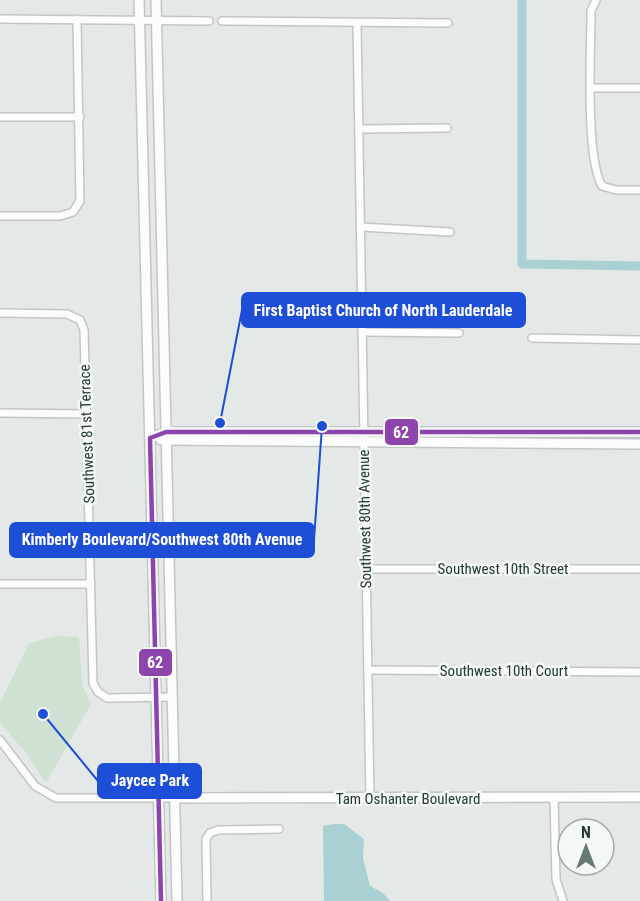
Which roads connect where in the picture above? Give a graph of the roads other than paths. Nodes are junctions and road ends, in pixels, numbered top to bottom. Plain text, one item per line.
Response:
1 (139, 0) edge
2 (156, 0) edge
3 (596, 0) edge
4 (140, 18) junction
5 (0, 19) edge
6 (77, 19) junction
7 (157, 20) junction
8 (209, 21) dead end
9 (222, 21) dead end
10 (357, 23) junction
11 (448, 23) dead end
12 (592, 88) junction
13 (640, 88) edge
14 (0, 117) edge
15 (80, 117) junction
16 (447, 128) dead end
17 (359, 129) junction
18 (640, 190) edge
19 (0, 216) edge
20 (361, 227) junction
21 (450, 232) dead end
22 (0, 313) edge
23 (363, 332) junction
24 (459, 333) dead end
25 (532, 338) dead end
26 (640, 340) edge
27 (0, 413) edge
28 (86, 414) junction
29 (364, 432) junction
30 (640, 432) edge
31 (167, 436) junction
32 (150, 438) junction
33 (364, 443) junction
34 (640, 444) edge
35 (366, 569) junction
36 (640, 569) edge
37 (91, 584) junction
38 (0, 585) edge
39 (368, 670) junction
40 (640, 672) edge
41 (156, 697) junction
42 (173, 697) junction
43 (0, 740) edge
44 (158, 797) junction
45 (175, 798) junction
46 (554, 798) junction
47 (640, 798) edge
48 (370, 799) junction
49 (279, 829) dead end
50 (161, 901) edge
51 (177, 901) edge
52 (207, 901) edge
53 (563, 901) edge

1 - 4 street
2 - 7 street
3 - 12 street
4 - 6 street
4 - 7 street
4 - 32 street
5 - 6 street
6 - 15 street
7 - 8 street
7 - 31 street
9 - 10 street
10 - 11 street
10 - 17 street, Southwest 80th Avenue
12 - 13 street
12 - 18 street
14 - 15 street
15 - 19 street
16 - 17 street
17 - 20 street, Southwest 80th Avenue
20 - 21 street
20 - 23 street, Southwest 80th Avenue
22 - 28 street, Southwest 81st Terrace
23 - 24 street
23 - 29 street, Southwest 80th Avenue
25 - 26 street
27 - 28 street
28 - 37 street, Southwest 81st Terrace
29 - 30 street
29 - 31 street
29 - 33 street, Southwest 80th Avenue
31 - 32 street
31 - 33 street
31 - 42 street
32 - 41 street
33 - 34 street
33 - 35 street, Southwest 80th Avenue
35 - 36 street, Southwest 10th Street
35 - 39 street, Southwest 80th Avenue
37 - 38 street
37 - 41 street, Southwest 81st Terrace
39 - 40 street, Southwest 10th Court
39 - 48 street, Southwest 80th Avenue
41 - 42 street
41 - 44 street
42 - 45 street
43 - 44 street
44 - 45 street
44 - 50 street
45 - 48 street, Tam Oshanter Boulevard
45 - 51 street
46 - 47 street, Tam Oshanter Boulevard
46 - 48 street, Tam Oshanter Boulevard
46 - 53 street
49 - 52 street

